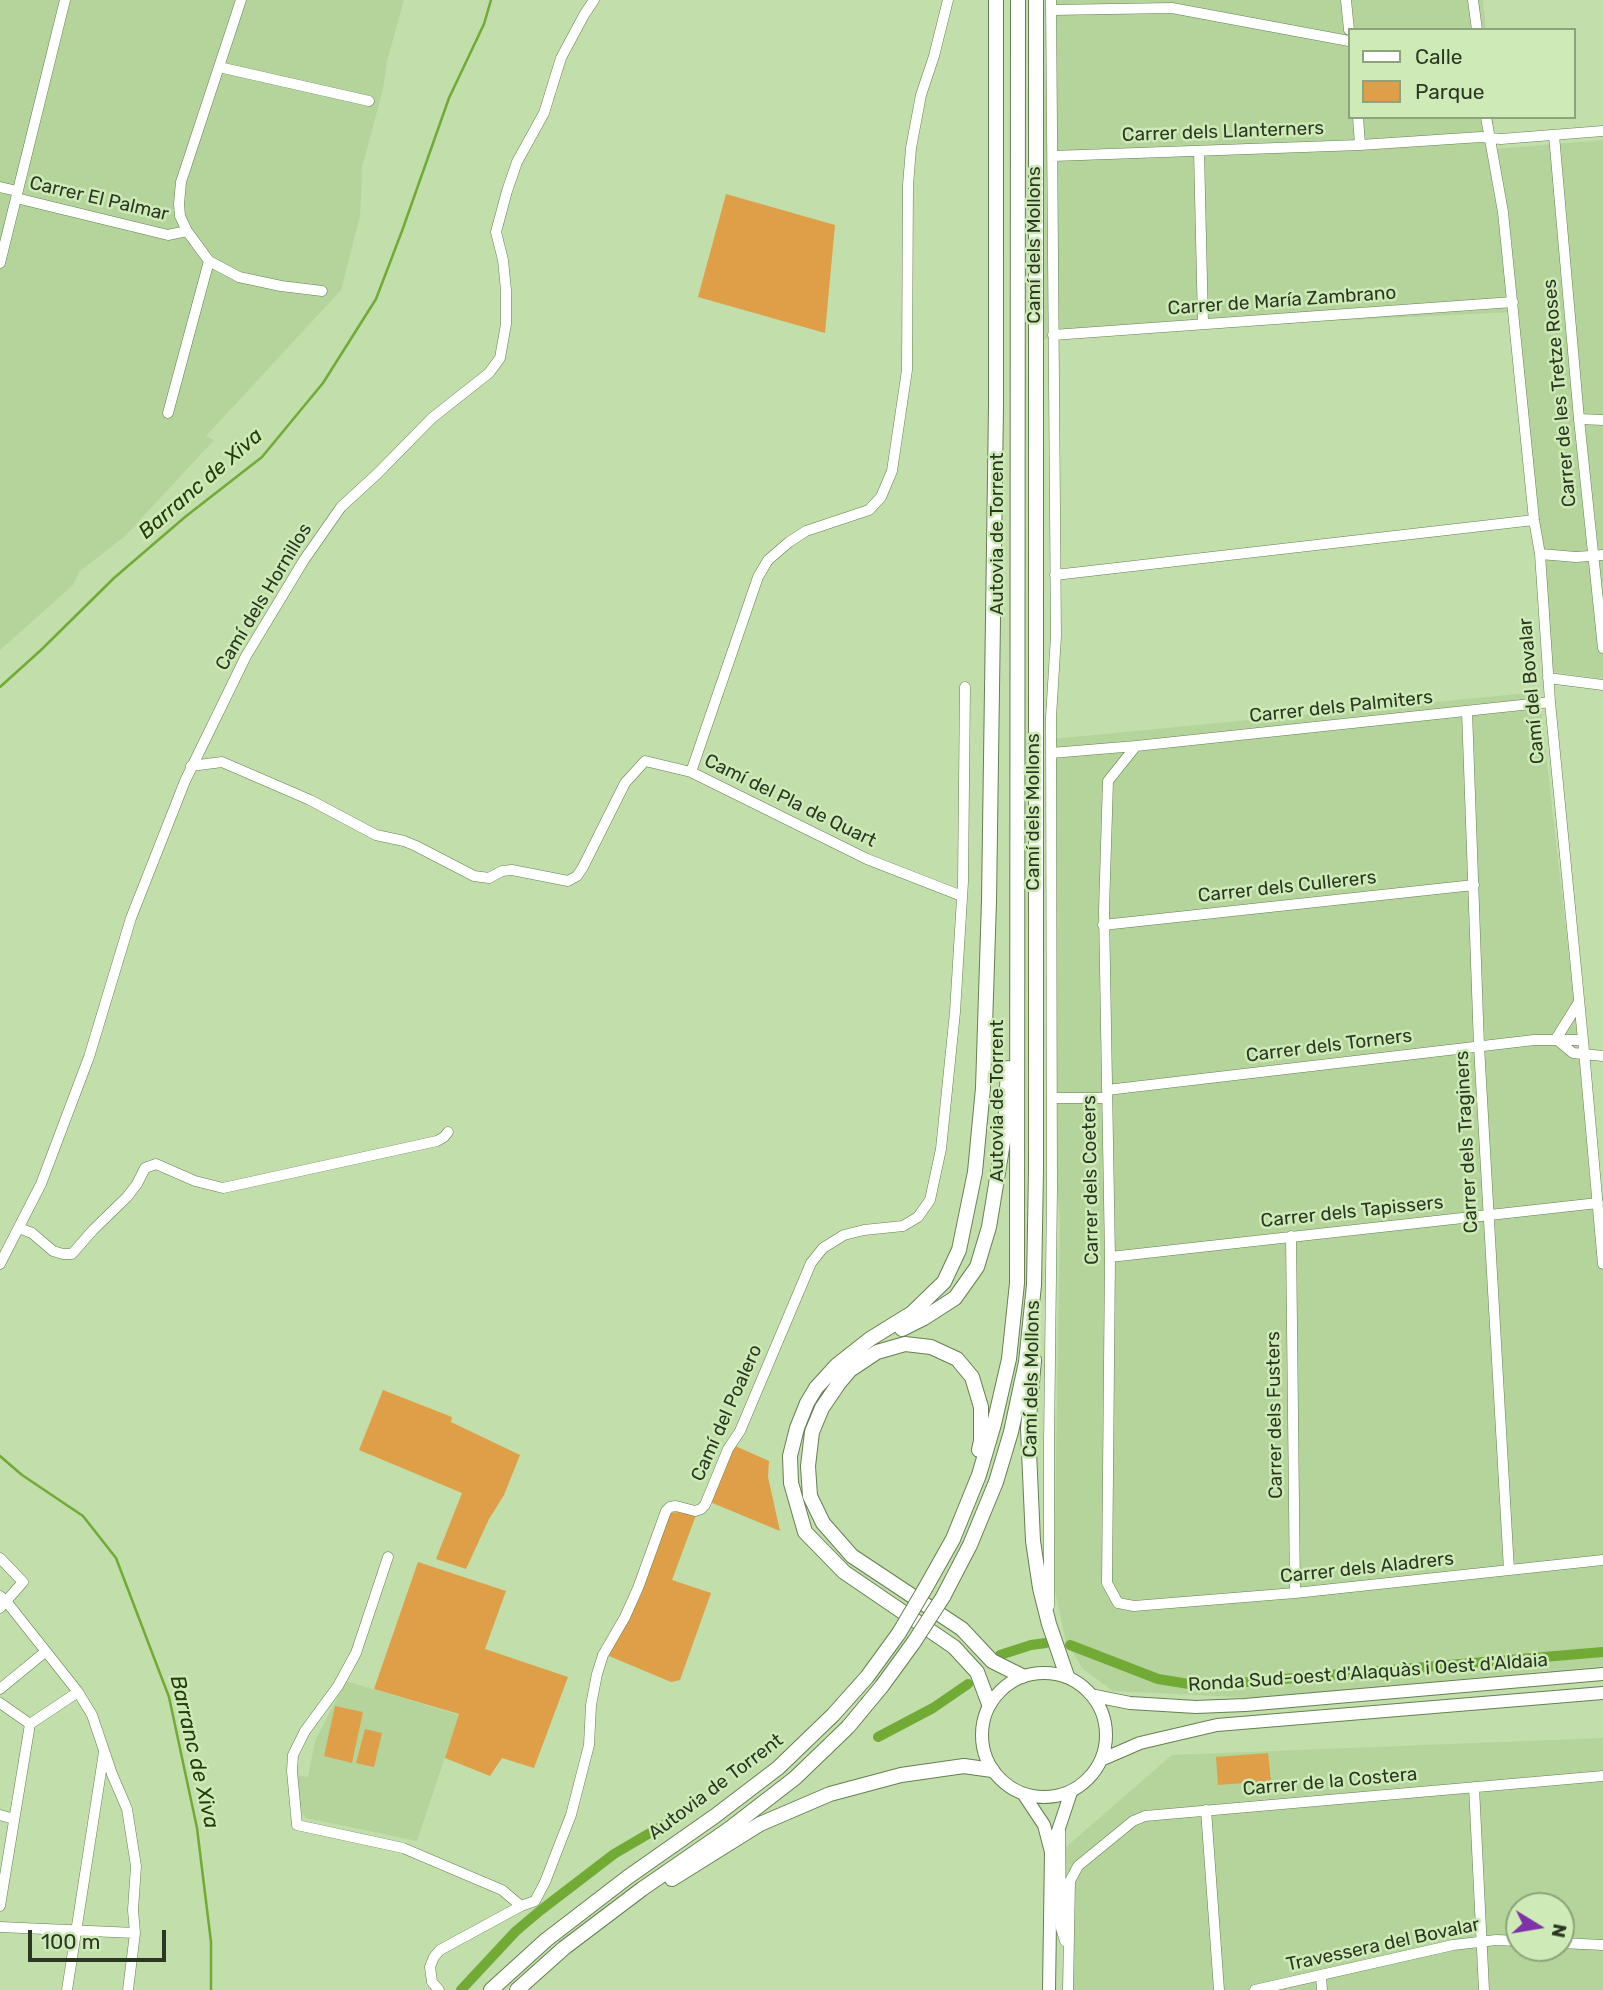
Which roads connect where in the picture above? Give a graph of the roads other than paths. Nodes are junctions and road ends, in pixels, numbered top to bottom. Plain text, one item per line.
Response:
1 (65, 0) edge
2 (241, 0) edge
3 (594, 0) edge
4 (948, 0) edge
5 (996, 0) edge
6 (1018, 0) edge
7 (1036, 0) edge
8 (1346, 0) edge
9 (1473, 0) edge
10 (1172, 4) edge
11 (1051, 5) edge
12 (1349, 28) edge
13 (1476, 28) edge
14 (1348, 41) edge
15 (219, 67) junction
16 (369, 101) dead end
17 (1358, 119) edge
18 (1486, 119) edge
19 (1603, 131) edge
20 (1554, 135) junction
21 (1489, 138) junction
22 (1360, 145) junction
23 (1199, 150) junction
24 (1053, 156) junction
25 (0, 187) edge
26 (16, 195) junction
27 (187, 232) junction
28 (209, 261) junction
29 (0, 263) edge
30 (322, 292) dead end
31 (1513, 302) junction
32 (1203, 324) junction
33 (1053, 335) junction
34 (168, 412) dead end
35 (1579, 419) junction
36 (1603, 420) edge
37 (1534, 520) junction
38 (1540, 554) junction
39 (1598, 555) edge
40 (1055, 575) junction
41 (1603, 648) edge
42 (1548, 678) junction
43 (1603, 685) edge
44 (965, 687) dead end
45 (1550, 702) junction
46 (1467, 711) junction
47 (1136, 746) junction
48 (1051, 753) junction
49 (191, 766) junction
50 (691, 772) junction
51 (1474, 885) junction
52 (962, 896) junction
53 (1017, 899) junction
54 (1104, 925) junction
55 (1580, 1002) junction
56 (1556, 1039) junction
57 (1583, 1040) junction
58 (1479, 1046) junction
59 (1584, 1053) junction
60 (1603, 1056) edge
61 (1107, 1094) junction
62 (1052, 1098) junction
63 (448, 1132) dead end
64 (1036, 1170) junction
65 (1598, 1203) junction
66 (1489, 1214) junction
67 (19, 1227) junction
68 (1291, 1236) junction
69 (1110, 1257) junction
70 (0, 1264) edge
71 (1603, 1264) edge
72 (837, 1365) junction
73 (388, 1557) dead end
74 (0, 1558) edge
75 (1603, 1560) edge
76 (1509, 1570) junction
77 (923, 1586) junction
78 (1295, 1593) junction
79 (2, 1602) edge
80 (1134, 1606) joint
81 (1049, 1624) junction
82 (45, 1652) junction
83 (1603, 1674) edge
84 (1022, 1676) junction
85 (1067, 1676) junction
86 (0, 1689) edge
87 (78, 1692) junction
88 (1603, 1693) edge
89 (1095, 1696) junction
90 (0, 1703) edge
91 (989, 1704) junction
92 (30, 1724) junction
93 (104, 1751) junction
94 (1103, 1759) junction
95 (992, 1770) junction
96 (1603, 1776) edge
97 (1474, 1787) junction
98 (1071, 1792) junction
99 (1024, 1795) junction
100 (1206, 1810) junction
101 (0, 1815) edge
102 (14, 1819) junction
103 (1060, 1822) junction
104 (1051, 1852) junction
105 (0, 1906) edge
106 (521, 1906) junction
107 (0, 1921) edge
108 (0, 1928) edge
109 (75, 1930) junction
110 (135, 1933) junction
111 (1480, 1941) junction
112 (1505, 1941) edge
113 (1575, 1944) edge
114 (1603, 1945) edge
115 (564, 1948) junction
116 (1068, 1952) junction
117 (1321, 1976) junction
118 (67, 1990) edge
119 (128, 1990) edge
120 (439, 1990) edge
121 (491, 1990) edge
122 (517, 1990) edge
123 (1049, 1990) edge
124 (1068, 1990) edge
125 (1219, 1990) edge
126 (1255, 1990) edge
127 (1322, 1990) edge
128 (1484, 1990) edge

1 - 26 street
2 - 15 street
3 - 49 street, Camí dels Hornillos
4 - 50 street
5 - 72 highway
6 - 53 highway, Autovia de Torrent
7 - 64 highway, Autovia de Torrent
8 - 12 street
9 - 13 street
10 - 11 street
10 - 14 street
11 - 24 street, Camí dels Mollons
15 - 16 street
15 - 27 street
17 - 22 street
18 - 21 street, Camí del Bovalar
19 - 20 street, Carrer dels Llanterners
20 - 21 street, Carrer dels Llanterners
20 - 35 street, Carrer de les Tretze Roses
21 - 22 street, Carrer dels Llanterners
21 - 31 street, Camí del Bovalar
22 - 23 street, Carrer dels Llanterners
23 - 24 street, Carrer dels Llanterners
23 - 32 street
24 - 33 street, Camí dels Mollons
25 - 26 street, Carrer El Palmar
26 - 27 street, Carrer El Palmar
26 - 29 street
27 - 28 street, Carrer El Palmar
28 - 30 street, Carrer El Palmar
28 - 34 street
31 - 32 street, Carrer de María Zambrano
31 - 37 street, Camí del Bovalar
32 - 33 street, Carrer de María Zambrano
33 - 40 street, Camí dels Mollons
35 - 36 street
35 - 39 street, Carrer de les Tretze Roses
37 - 38 street, Camí del Bovalar
37 - 40 street
38 - 39 street
38 - 42 street, Camí del Bovalar
39 - 41 street, Carrer de les Tretze Roses
40 - 48 street, Camí dels Mollons
42 - 43 street
42 - 45 street, Camí del Bovalar
44 - 52 street
45 - 46 street, Carrer dels Palmiters
45 - 55 street, Camí del Bovalar
46 - 47 street, Carrer dels Palmiters
46 - 51 street, Carrer dels Traginers
47 - 48 street, Carrer dels Palmiters
47 - 54 street, Carrer dels Coeters
48 - 62 street, Camí dels Mollons
49 - 50 street, Camí del Pla de Quart
49 - 67 street, Camí dels Hornillos
50 - 52 street, Camí del Pla de Quart
51 - 54 street, Carrer dels Cullerers
51 - 58 street, Carrer dels Traginers
52 - 106 street, Camí del Poalero
53 - 72 highway
53 - 77 highway, Autovia de Torrent
54 - 61 street, Carrer dels Coeters
55 - 56 street
55 - 57 street, Camí del Bovalar
56 - 57 street, Carrer dels Torners
56 - 58 street, Carrer dels Torners
56 - 59 street
57 - 59 street, Camí del Bovalar
58 - 61 street, Carrer dels Torners
58 - 66 street, Carrer dels Traginers
59 - 60 street
59 - 65 street, Camí del Bovalar
61 - 62 street, Carrer dels Torners
61 - 69 street, Carrer dels Coeters
62 - 81 street, Camí dels Mollons
63 - 67 street
64 - 81 highway
64 - 115 highway, Autovia de Torrent, bridge
65 - 66 street, Carrer dels Tapissers
65 - 71 street, Camí del Bovalar
66 - 68 street, Carrer dels Tapissers
66 - 76 street, Carrer dels Traginers
67 - 70 street, Camí dels Hornillos
68 - 69 street, Carrer dels Tapissers
68 - 78 street, Carrer dels Fusters
69 - 80 street, Carrer dels Coeters
72 - 91 highway
73 - 106 street
74 - 79 street
75 - 76 street, Carrer dels Aladrers
76 - 78 street, Carrer dels Aladrers
77 - 84 highway
77 - 121 highway, Autovia de Torrent, bridge
78 - 80 street, Carrer dels Aladrers
79 - 82 street
81 - 85 highway
82 - 86 street
82 - 87 street
83 - 89 main road, Ronda Sud-oest d'Alaquàs i Oest d'Aldaia
84 - 85 main road
84 - 91 main road
85 - 89 main road
87 - 92 street
87 - 93 street
88 - 94 main road, Ronda Sud-oest d'Alaquàs i Oest d'Aldaia
89 - 94 main road
90 - 92 street
91 - 95 main road
92 - 102 street
93 - 109 street
93 - 110 street
94 - 98 main road
95 - 99 main road
95 - 115 highway
96 - 97 street, Carrer de la Costera
97 - 100 street, Carrer de la Costera
97 - 111 street
98 - 99 main road
98 - 103 main road
99 - 104 main road
100 - 116 street, Carrer de la Costera
100 - 125 street
101 - 102 street
102 - 105 street
103 - 104 main road
103 - 116 street
104 - 123 main road
106 - 120 street, Camí del Poalero
107 - 108 street
108 - 109 street
109 - 110 street
109 - 118 street
110 - 119 street
111 - 112 street, Travessera del Bovalar
111 - 117 street, Travessera del Bovalar
111 - 128 street
113 - 114 street
115 - 122 highway, Autovia de Torrent
116 - 124 street
117 - 126 street, Travessera del Bovalar
117 - 127 street

